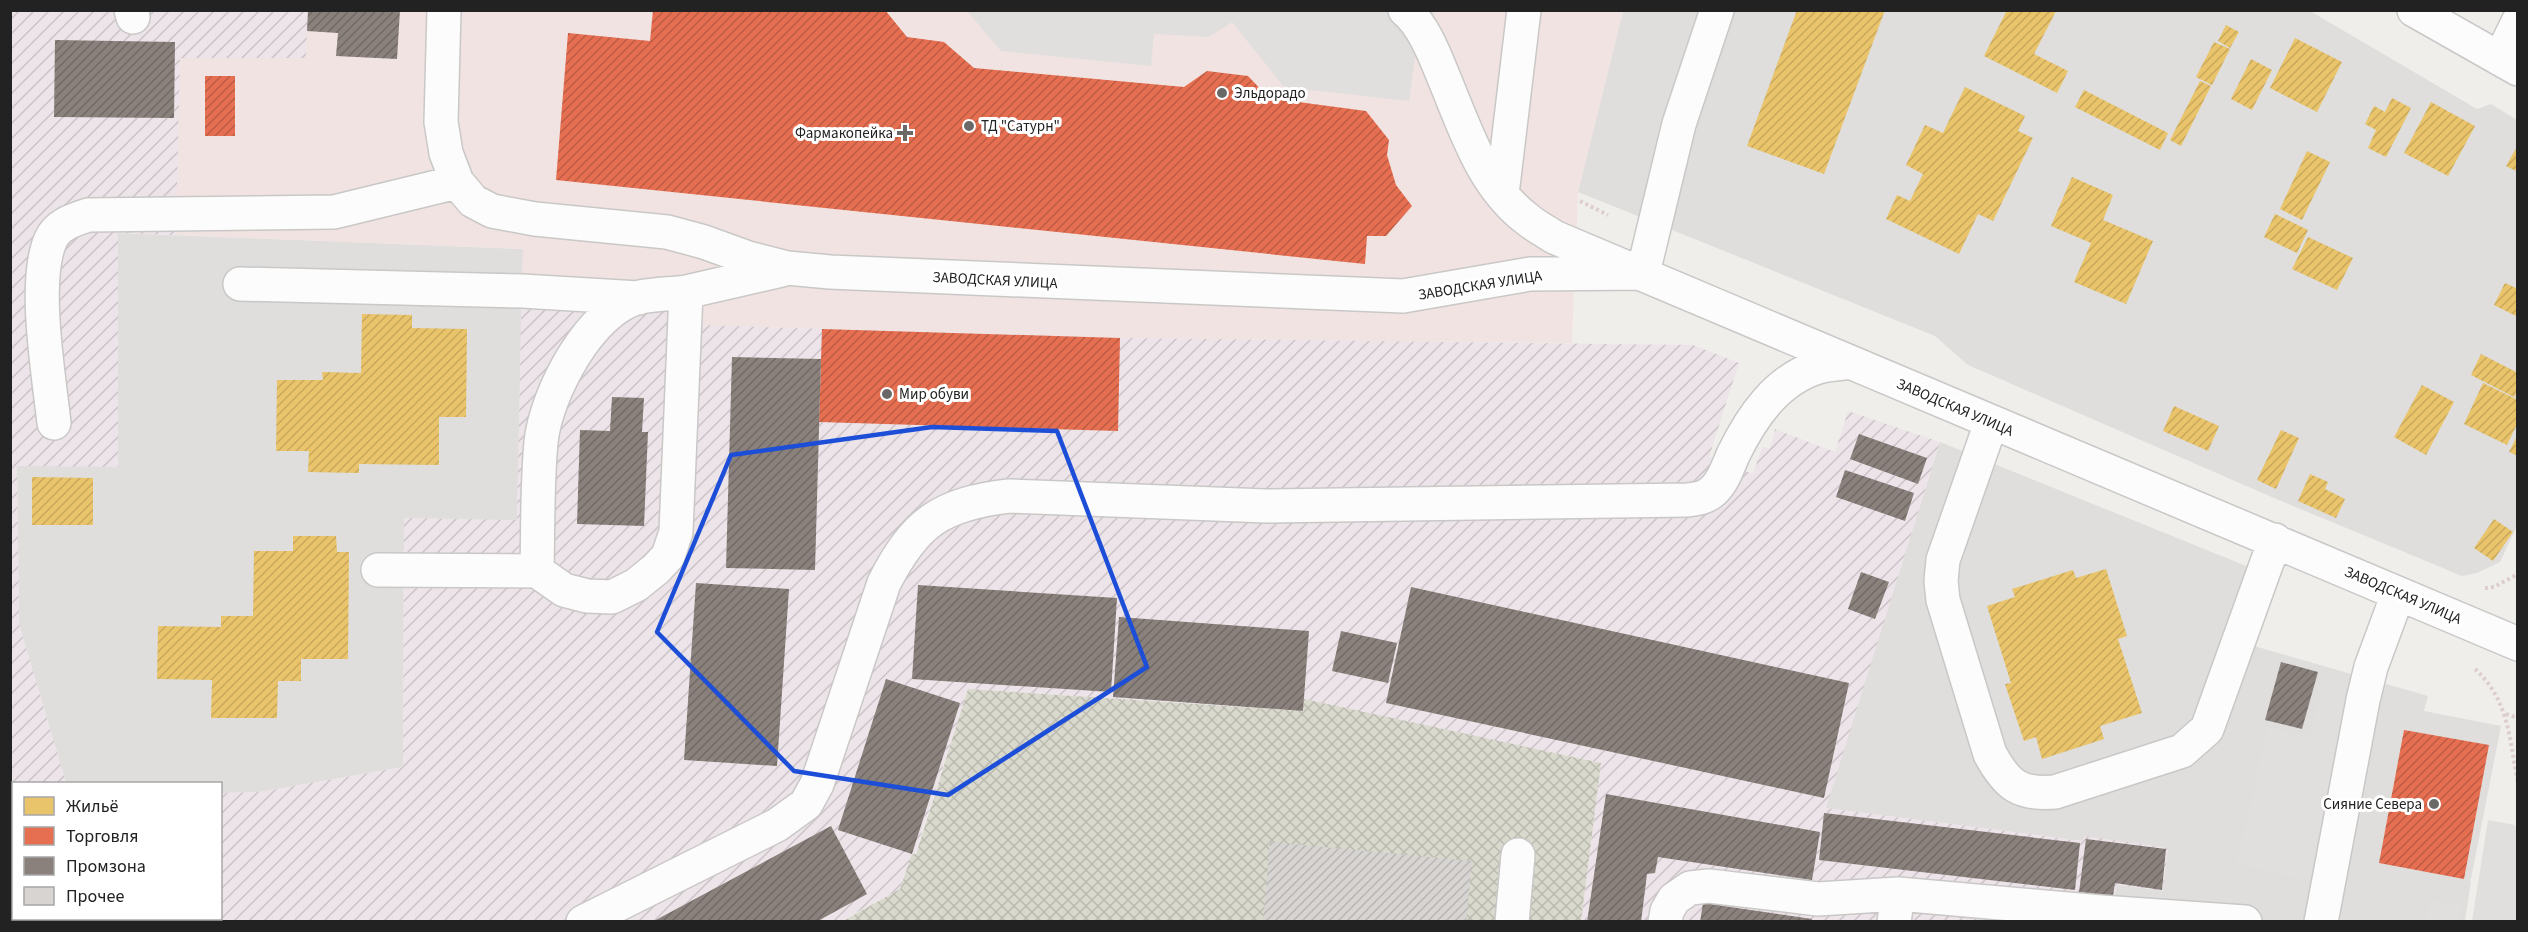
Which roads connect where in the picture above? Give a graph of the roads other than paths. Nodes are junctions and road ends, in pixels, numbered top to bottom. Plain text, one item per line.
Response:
1 (444, 10) edge
2 (1405, 10) edge
3 (1524, 10) edge
4 (1717, 10) edge
5 (2414, 10) edge
6 (2517, 22) edge
7 (2509, 64) edge
8 (457, 182) junction
9 (1502, 194) junction
10 (787, 268) junction
11 (1643, 273) junction
12 (240, 284) dead end
13 (686, 292) junction
14 (639, 298) junction
15 (1850, 363) junction
16 (54, 423) dead end
17 (1991, 423) junction
18 (2275, 540) junction
19 (378, 570) dead end
20 (537, 571) junction
21 (2398, 594) junction
22 (2517, 644) edge
23 (1518, 855) dead end
24 (1896, 908) edge
25 (2101, 917) edge
26 (583, 921) edge
27 (1512, 921) edge
28 (1665, 921) edge
29 (2245, 921) edge
30 (2321, 921) edge

1 - 8 street
2 - 9 street
3 - 9 street
4 - 11 street
5 - 7 street
6 - 7 street
8 - 10 street, ЗАВОДСКАЯ УЛИЦА
8 - 16 street
9 - 11 street
10 - 11 street, ЗАВОДСКАЯ УЛИЦА
10 - 13 street
11 - 15 street, ЗАВОДСКАЯ УЛИЦА
12 - 14 street
13 - 14 street
13 - 20 street
14 - 20 street
15 - 17 street, ЗАВОДСКАЯ УЛИЦА
15 - 26 street
17 - 18 street, ЗАВОДСКАЯ УЛИЦА
17 - 18 street
18 - 21 street, ЗАВОДСКАЯ УЛИЦА
19 - 20 street
21 - 22 street, ЗАВОДСКАЯ УЛИЦА
21 - 30 street
23 - 27 street
24 - 25 street
24 - 28 street
25 - 29 street

